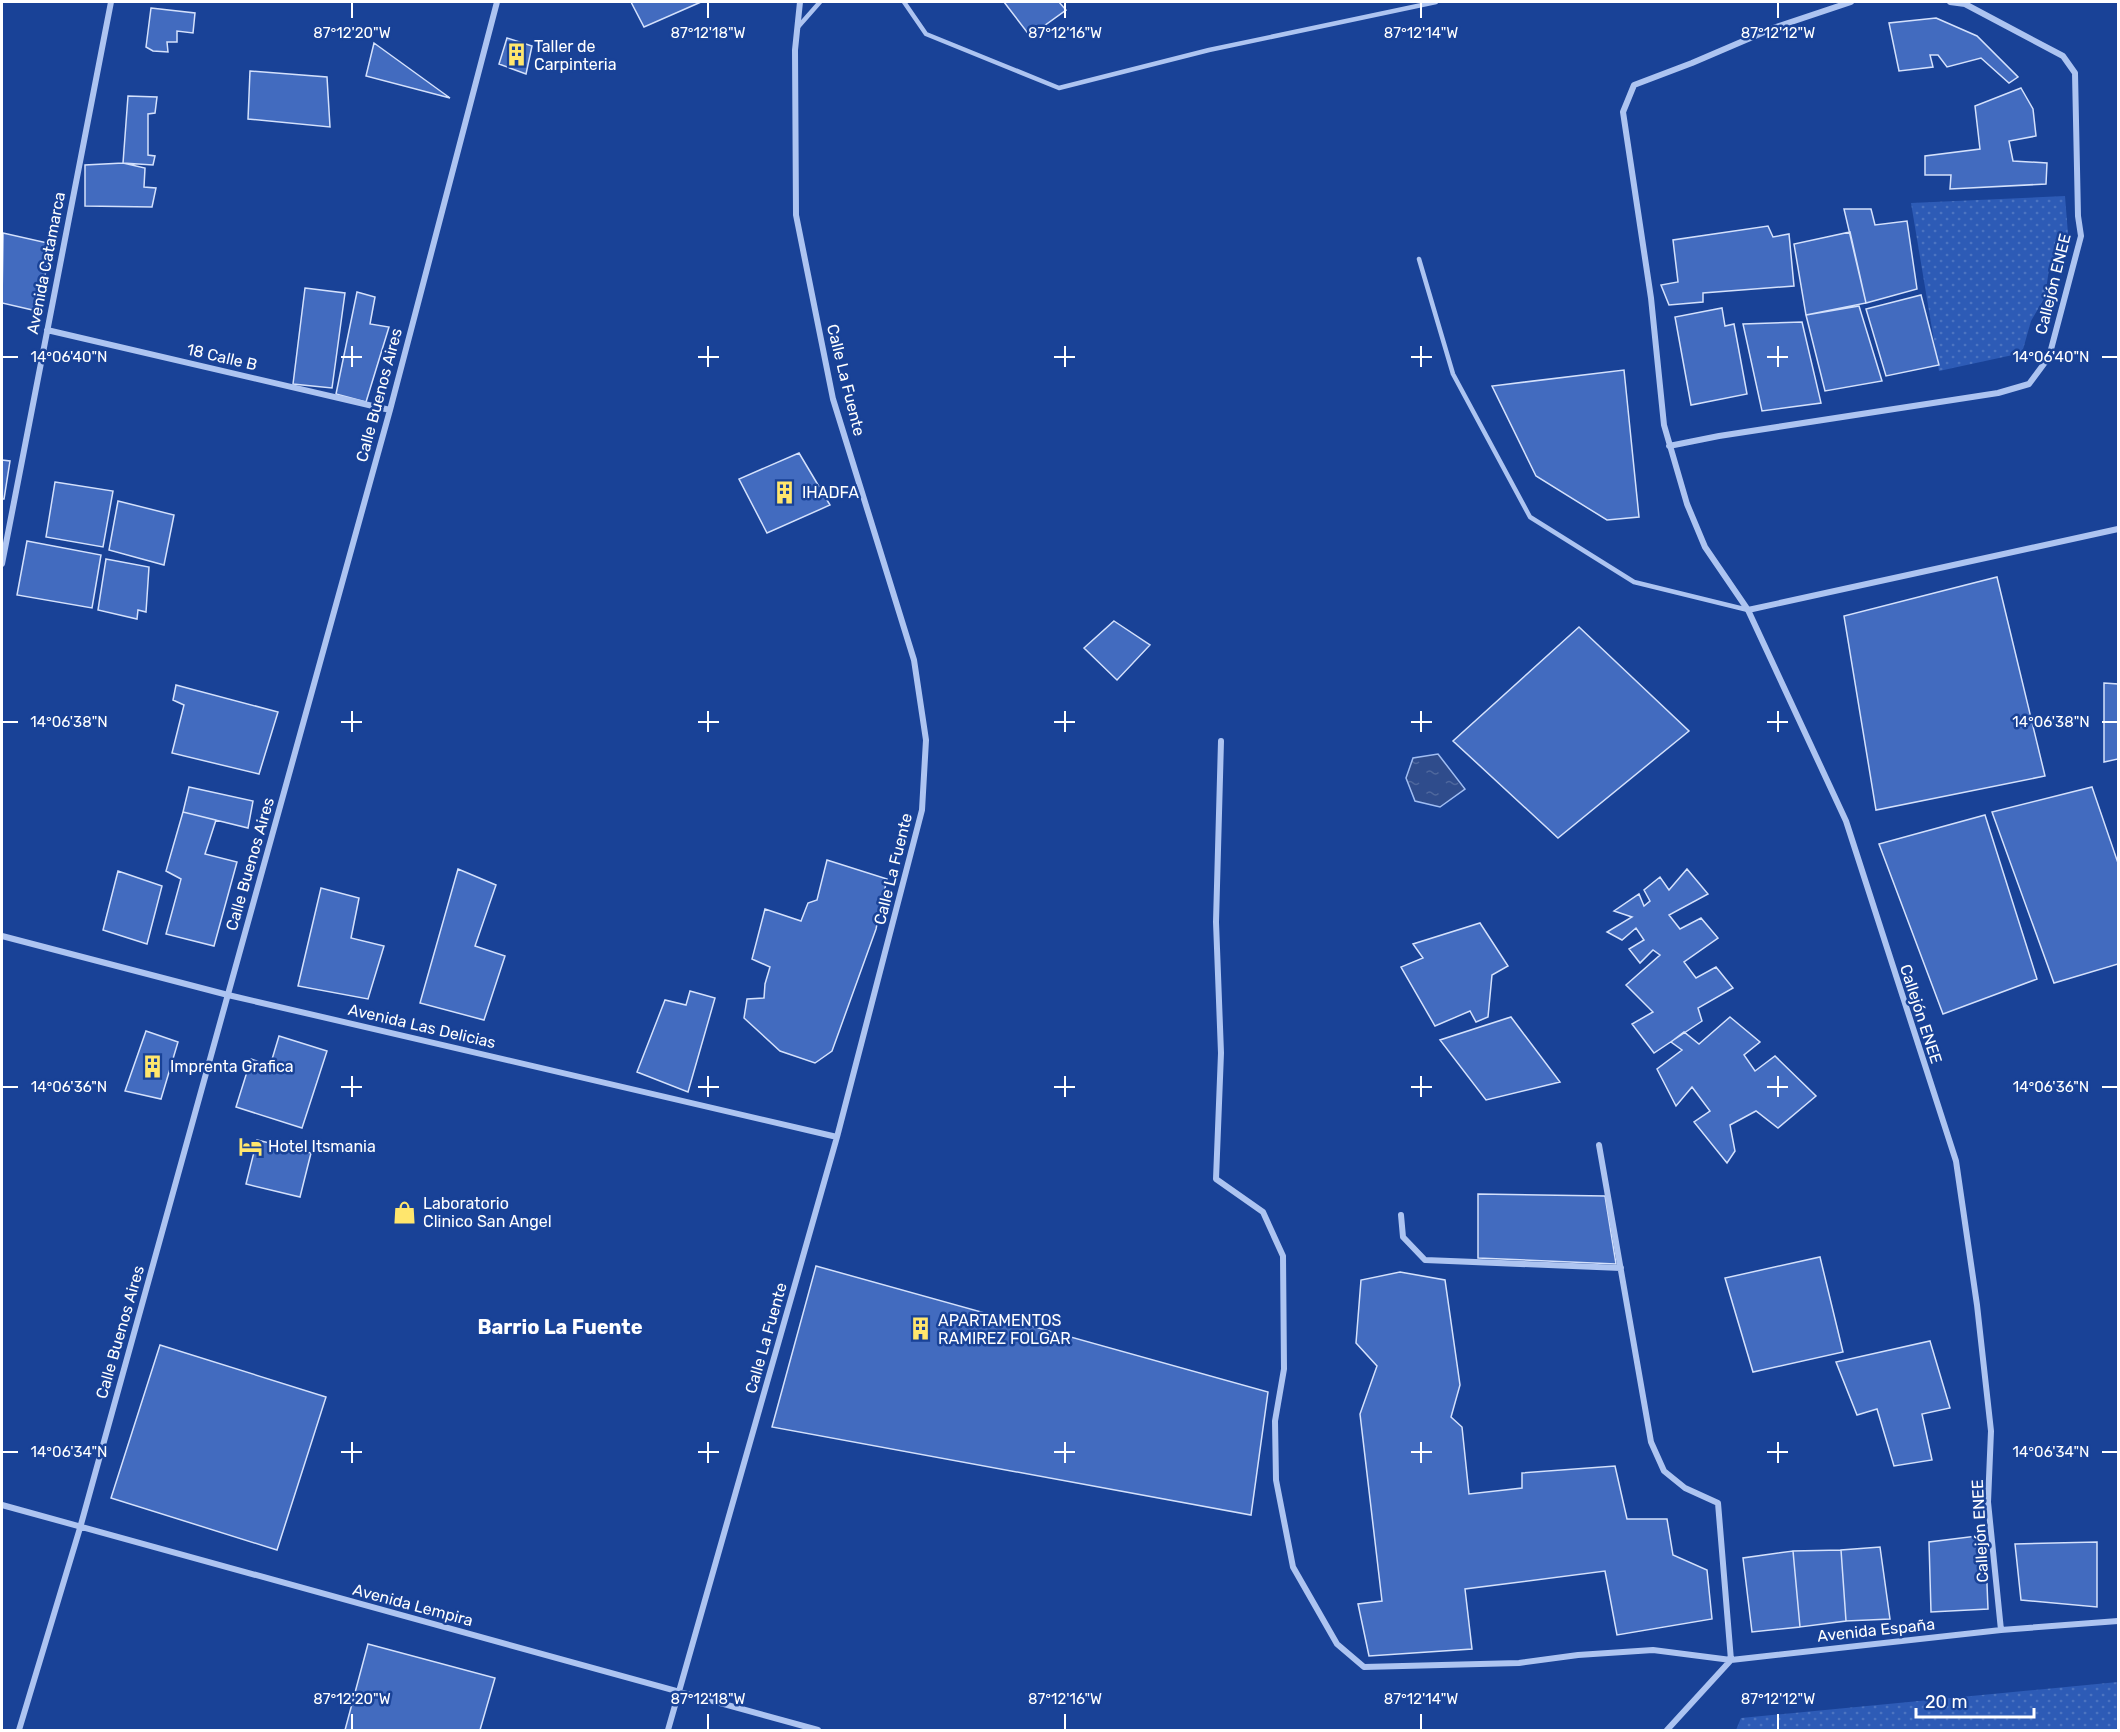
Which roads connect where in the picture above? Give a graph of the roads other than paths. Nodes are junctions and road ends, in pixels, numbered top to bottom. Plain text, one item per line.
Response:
1 (111, 2) edge
2 (496, 2) edge
3 (800, 2) edge
4 (820, 2) edge
5 (904, 2) edge
6 (1436, 2) edge
7 (1851, 2) edge
8 (1950, 2) edge
9 (798, 27) junction
10 (1419, 259) dead end
11 (47, 330) junction
12 (390, 410) junction
13 (1669, 446) junction
14 (2118, 529) edge
15 (2, 564) edge
16 (1748, 610) junction
17 (1221, 741) dead end
18 (2, 936) edge
19 (228, 995) junction
20 (837, 1137) junction
21 (1599, 1145) dead end
22 (1401, 1215) dead end
23 (1621, 1268) junction
24 (2, 1505) edge
25 (80, 1528) junction
26 (2118, 1621) edge
27 (2001, 1630) junction
28 (1731, 1660) junction
29 (680, 1692) junction
30 (19, 1731) edge
31 (668, 1731) edge
32 (818, 1731) edge
33 (1667, 1731) edge

1 - 11 street, Avenida Catamarca
2 - 12 street, Calle Buenos Aires
3 - 9 street, Calle La Fuente
4 - 9 lane
5 - 6 lane
7 - 13 street, Callejón ENEE
8 - 13 street, Callejón ENEE
9 - 20 street, Calle La Fuente
10 - 16 lane
11 - 12 street, 18 Calle B
11 - 15 street, Avenida Catamarca
12 - 19 street, Calle Buenos Aires
13 - 16 street, Callejón ENEE
14 - 16 street
16 - 27 street, Callejón ENEE
17 - 28 street, Avenida España
18 - 19 street, Avenida Las Delicias
19 - 20 street, Avenida Las Delicias
19 - 25 street, Calle Buenos Aires
20 - 29 street, Calle La Fuente
21 - 23 street
22 - 23 street
23 - 28 street
24 - 25 street, Avenida Lempira
25 - 29 street, Avenida Lempira
25 - 30 street, Calle Buenos Aires
26 - 27 street, Avenida España
27 - 28 street, Avenida España
28 - 33 street
29 - 31 street, Calle La Fuente
29 - 32 street, Avenida Lempira

